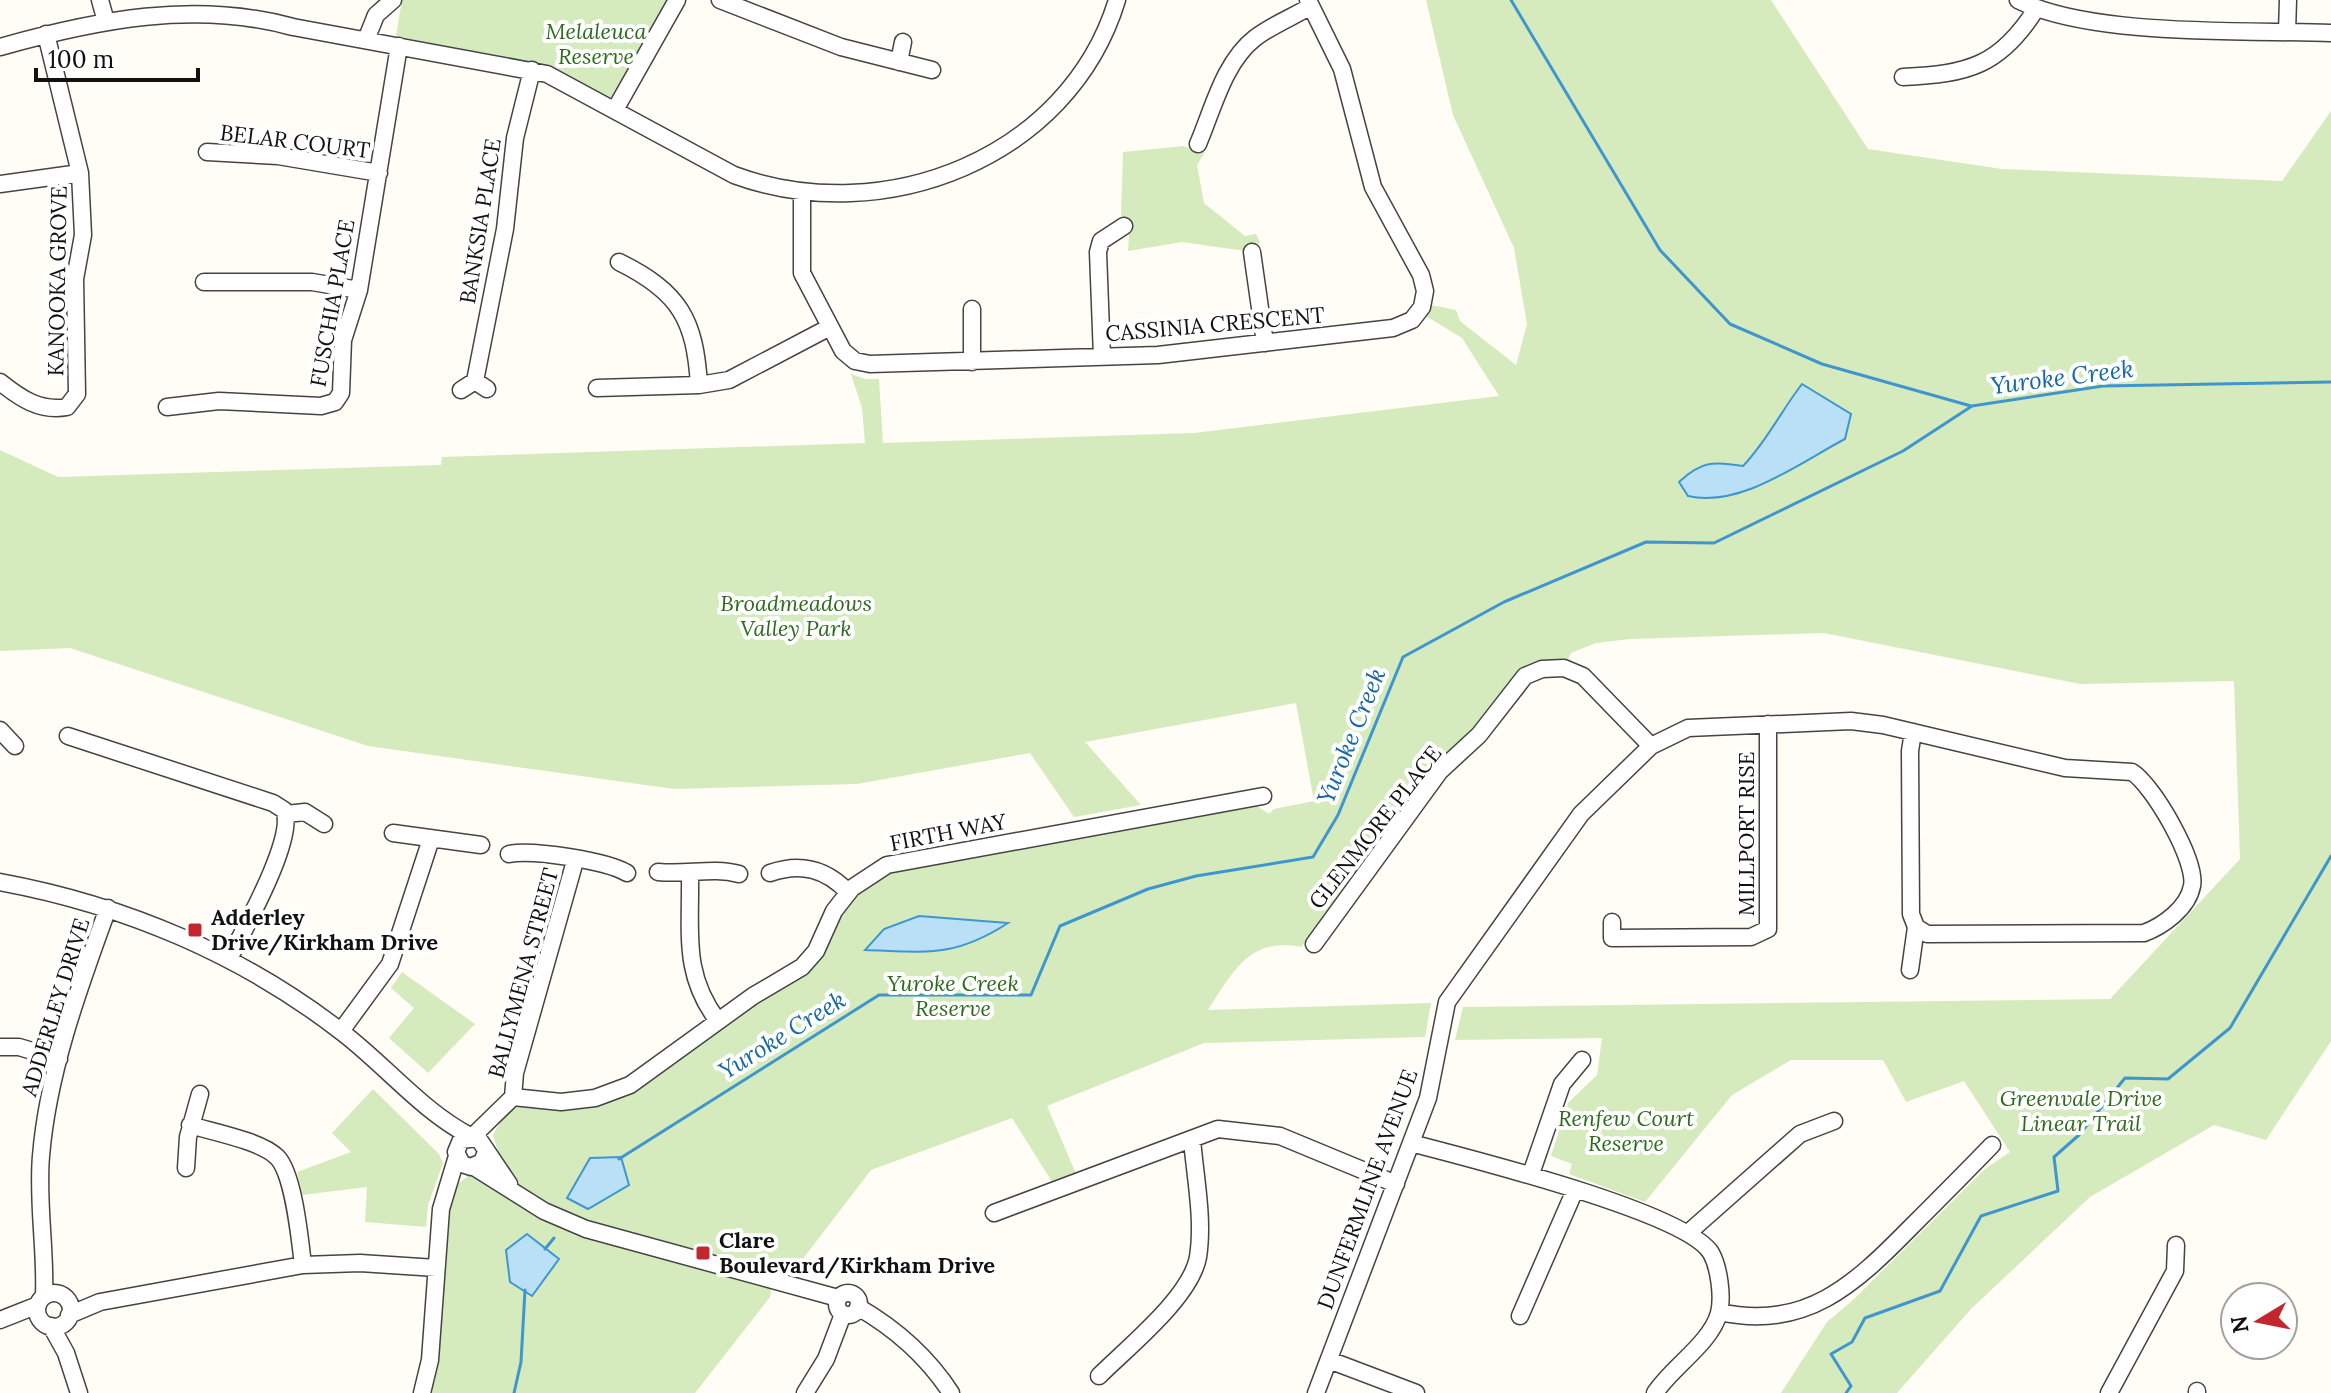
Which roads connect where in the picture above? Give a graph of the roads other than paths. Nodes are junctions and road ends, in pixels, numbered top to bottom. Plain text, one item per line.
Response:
1 (100, 0) edge
2 (393, 0) edge
3 (677, 0) edge
4 (720, 0) edge
5 (1117, 0) edge
6 (2019, 0) edge
7 (2288, 0) edge
8 (1309, 3) edge
9 (214, 9) edge
10 (2036, 9) junction
11 (105, 18) junction
12 (2287, 32) junction
13 (2331, 33) edge
14 (46, 34) junction
15 (366, 40) junction
16 (903, 42) dead end
17 (399, 46) junction
18 (0, 47) edge
19 (899, 62) junction
20 (532, 70) junction
21 (932, 70) dead end
22 (1903, 77) dead end
23 (616, 108) junction
24 (1198, 144) dead end
25 (207, 152) dead end
26 (80, 173) junction
27 (379, 173) junction
28 (0, 184) edge
29 (802, 193) junction
30 (1124, 226) dead end
31 (1252, 252) dead end
32 (619, 262) dead end
33 (204, 282) dead end
34 (359, 290) junction
35 (972, 309) dead end
36 (830, 327) junction
37 (1265, 343) junction
38 (1102, 357) junction
39 (972, 362) junction
40 (0, 382) edge
41 (699, 385) junction
42 (475, 387) dead end
43 (597, 388) dead end
44 (167, 407) dead end
45 (1768, 724) junction
46 (1913, 732) junction
47 (68, 736) dead end
48 (1651, 746) junction
49 (1263, 796) dead end
50 (286, 814) junction
51 (324, 824) dead end
52 (393, 833) dead end
53 (431, 839) junction
54 (481, 845) dead end
55 (509, 854) dead end
56 (575, 861) junction
57 (658, 872) dead end
58 (627, 873) dead end
59 (770, 873) dead end
60 (739, 874) dead end
61 (690, 875) junction
62 (0, 882) edge
63 (848, 892) junction
64 (108, 908) junction
65 (1916, 927) junction
66 (1611, 935) dead end
67 (1312, 946) dead end
68 (229, 959) junction
69 (1910, 970) dead end
70 (718, 1021) junction
71 (341, 1031) junction
72 (0, 1047) edge
73 (59, 1059) junction
74 (1582, 1060) dead end
75 (200, 1094) dead end
76 (513, 1097) junction
77 (434, 1115) junction
78 (1834, 1121) dead end
79 (190, 1125) junction
80 (1192, 1139) junction
81 (479, 1143) junction
82 (1411, 1143) junction
83 (1992, 1145) dead end
84 (456, 1154) junction
85 (472, 1167) junction
86 (186, 1168) dead end
87 (1531, 1174) junction
88 (1396, 1184) junction
89 (449, 1186) junction
90 (1575, 1190) junction
91 (515, 1191) junction
92 (994, 1213) dead end
93 (1688, 1233) junction
94 (2176, 1245) dead end
95 (303, 1265) junction
96 (436, 1268) junction
97 (846, 1306) junction
98 (54, 1310) junction
99 (1720, 1312) junction
100 (1520, 1316) dead end
101 (5, 1319) edge
102 (1329, 1360) junction
103 (1099, 1376) dead end
104 (79, 1393) edge
105 (422, 1393) edge
106 (805, 1393) edge
107 (951, 1393) edge
108 (1316, 1393) edge
109 (1416, 1393) edge
110 (1655, 1393) edge
111 (2109, 1393) edge

1 - 11 street
2 - 15 street
3 - 23 street
4 - 19 street
5 - 29 street
6 - 10 street
7 - 12 street
8 - 24 street
8 - 37 street, CASSINIA CRESCENT
9 - 11 street
9 - 15 street
10 - 12 street
10 - 22 street
11 - 14 street
12 - 13 street
14 - 18 street
14 - 26 street, KANOOKA GROVE
15 - 17 street
16 - 19 street
17 - 20 street
17 - 27 street, FUSCHIA PLACE
19 - 21 street
20 - 23 street
20 - 42 street, BANKSIA PLACE
23 - 29 street
25 - 27 street, BELAR COURT
26 - 28 street
26 - 40 street, KANOOKA GROVE
27 - 34 street, FUSCHIA PLACE
29 - 36 street, CASSINIA CRESCENT
30 - 38 street
31 - 37 street
32 - 41 street
33 - 34 street
34 - 44 street, FUSCHIA PLACE
35 - 39 street
36 - 39 street, CASSINIA CRESCENT
36 - 41 street
37 - 38 street, CASSINIA CRESCENT
38 - 39 street, CASSINIA CRESCENT
41 - 43 street
45 - 46 street, DUNFERMLINE AVENUE
45 - 48 street, DUNFERMLINE AVENUE
45 - 66 street, MILLPORT RISE
46 - 65 street
46 - 65 street, DUNFERMLINE AVENUE
47 - 50 street
48 - 67 street, GLENMORE PLACE
48 - 82 street, DUNFERMLINE AVENUE
49 - 63 street, FIRTH WAY
50 - 51 street
50 - 68 street
52 - 53 street
53 - 54 street
53 - 71 street
55 - 56 street, BALLYMENA STREET
56 - 58 street, BALLYMENA STREET
56 - 76 street, BALLYMENA STREET
57 - 61 street
59 - 63 street
60 - 61 street
61 - 70 street
62 - 64 street
63 - 70 street, FIRTH WAY
64 - 68 street
64 - 73 street, ADDERLEY DRIVE
65 - 69 street
68 - 71 street
70 - 76 street, FIRTH WAY
71 - 77 street
72 - 73 street
73 - 98 street, ADDERLEY DRIVE
74 - 87 street
75 - 79 street
76 - 81 street
77 - 81 street
77 - 84 street
78 - 93 street
79 - 86 street
79 - 95 street
80 - 88 street
80 - 92 street
80 - 103 street
81 - 84 street
81 - 85 street
81 - 91 street
82 - 87 street
82 - 88 street, DUNFERMLINE AVENUE
83 - 99 street
84 - 85 street
84 - 89 street
85 - 89 street
85 - 91 street
87 - 90 street
88 - 102 street, DUNFERMLINE AVENUE
89 - 96 street
90 - 93 street
90 - 100 street
91 - 97 street
93 - 99 street
94 - 111 street
95 - 96 street
95 - 98 street
96 - 105 street
97 - 106 street
97 - 107 street
98 - 101 street
98 - 104 street, ADDERLEY DRIVE
99 - 110 street
102 - 108 street, DUNFERMLINE AVENUE
102 - 109 street

